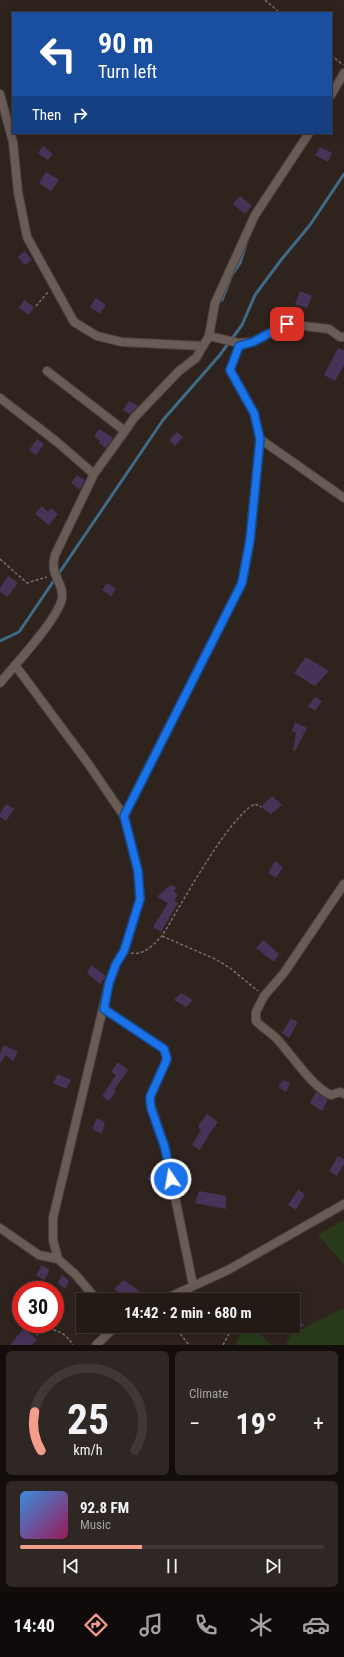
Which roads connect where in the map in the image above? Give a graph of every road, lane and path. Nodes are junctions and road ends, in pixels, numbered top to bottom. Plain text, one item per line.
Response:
1 (264, 0) edge
2 (279, 12) edge
3 (332, 56) edge
4 (344, 67) edge
5 (344, 73) edge
6 (332, 93) edge
7 (0, 94) edge
8 (308, 134) edge
9 (54, 284) junction
10 (36, 306) dead end
11 (209, 336) junction
12 (344, 337) edge
13 (253, 342) junction
14 (203, 346) junction
15 (230, 370) joint
16 (47, 371) dead end
17 (0, 398) edge
18 (124, 431) junction
19 (260, 439) junction
20 (94, 474) junction
21 (344, 498) edge
22 (0, 559) edge
23 (55, 578) junction
24 (15, 664) junction
25 (0, 683) edge
26 (261, 806) dead end
27 (124, 816) junction
28 (344, 884) edge
29 (162, 936) junction
30 (124, 951) junction
31 (264, 996) junction
32 (104, 1009) junction
33 (344, 1094) edge
34 (344, 1204) edge
35 (0, 1228) edge
36 (58, 1259) junction
37 (193, 1285) junction
38 (91, 1293) edge
39 (177, 1293) edge
40 (109, 1333) edge
41 (180, 1333) edge
42 (230, 1333) edge
43 (37, 1335) dead end
44 (73, 1345) edge
45 (96, 1345) edge
46 (189, 1345) edge
47 (223, 1345) edge

1 - 2 path
3 - 4 path
5 - 6 street
7 - 9 street
8 - 11 street
9 - 10 path
9 - 14 street
11 - 13 street
11 - 14 street
12 - 13 street
13 - 15 lane
14 - 18 street
15 - 19 street
16 - 18 street
17 - 20 street
18 - 20 street
19 - 21 street
19 - 27 street
20 - 23 street
22 - 23 path
23 - 24 street
24 - 25 street
24 - 27 street
26 - 29 path
27 - 30 street
28 - 31 street
29 - 30 path
29 - 31 path
30 - 32 street
31 - 33 street
32 - 36 street
32 - 37 street
34 - 37 street
35 - 36 street
36 - 38 street
37 - 39 street
40 - 45 street
41 - 46 path
42 - 47 path
43 - 44 path

